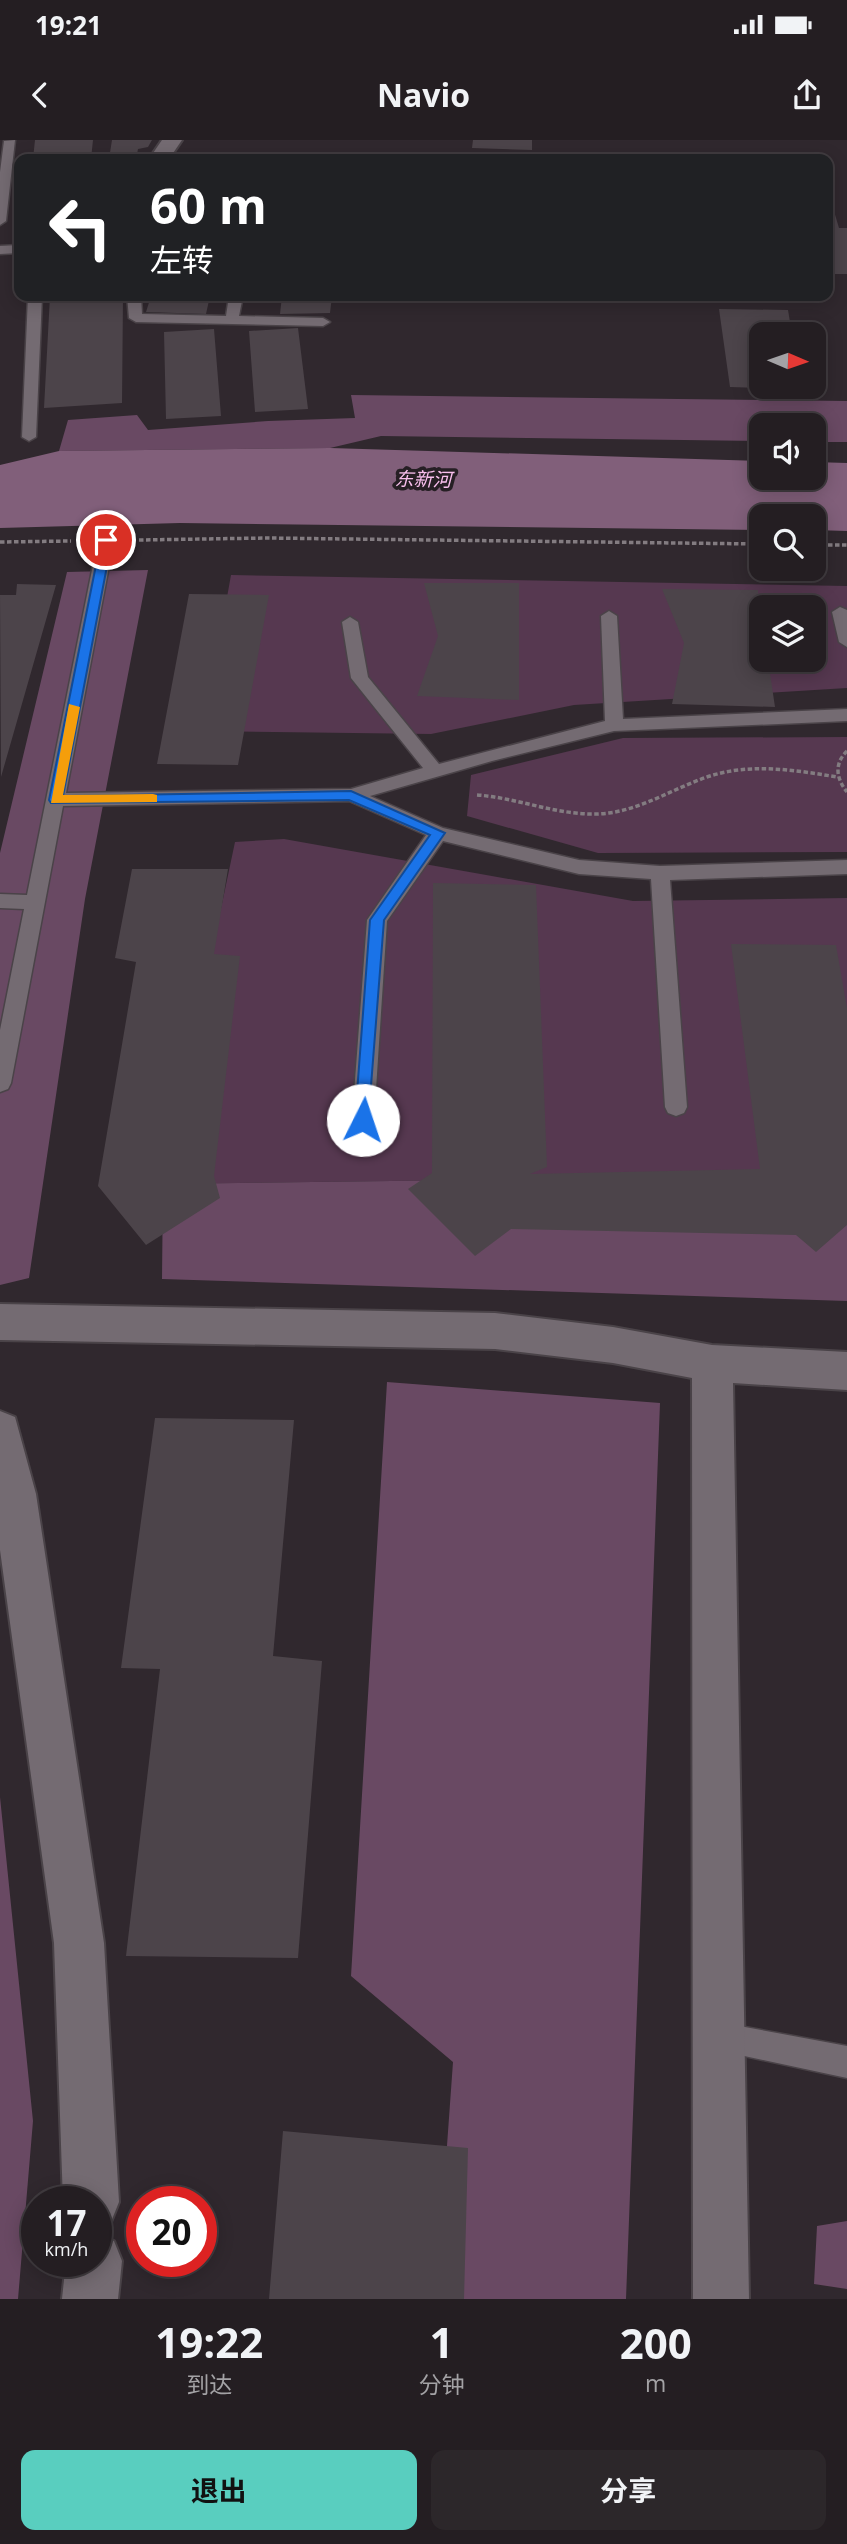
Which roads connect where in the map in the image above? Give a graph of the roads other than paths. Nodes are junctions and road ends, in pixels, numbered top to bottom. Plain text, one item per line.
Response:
1 (10, 141) edge
2 (0, 221) edge
3 (35, 301) edge
4 (134, 301) edge
5 (235, 301) edge
6 (232, 320) junction
7 (323, 322) dead end
8 (29, 437) dead end
9 (106, 540) road end
10 (839, 612) dead end
11 (609, 616) dead end
12 (351, 622) dead end
13 (847, 642) edge
14 (847, 715) edge
15 (614, 725) junction
16 (435, 771) junction
17 (351, 795) junction
18 (55, 800) junction
19 (438, 833) junction
20 (847, 867) edge
21 (660, 873) junction
22 (0, 901) edge
23 (36, 902) junction
24 (0, 1083) edge
25 (676, 1107) dead end
26 (363, 1120) dead end
27 (0, 1322) edge
28 (712, 1363) junction
29 (847, 1371) edge
30 (0, 1431) edge
31 (718, 2037) junction
32 (847, 2062) edge
33 (90, 2186) edge
34 (92, 2277) edge
35 (90, 2299) edge
36 (721, 2299) edge

1 - 2 lane
3 - 8 lane
4 - 6 lane
5 - 6 lane
6 - 7 lane
9 - 18 lane
10 - 13 lane
11 - 15 lane
12 - 16 lane
14 - 15 lane
15 - 16 lane
16 - 17 lane
17 - 18 lane
17 - 19 lane
18 - 23 lane
19 - 21 lane
19 - 26 lane
20 - 21 lane
21 - 25 lane
22 - 23 lane
23 - 24 lane
27 - 28 street
28 - 29 street
28 - 31 street
30 - 33 street
31 - 32 lane
31 - 36 street
34 - 35 street

